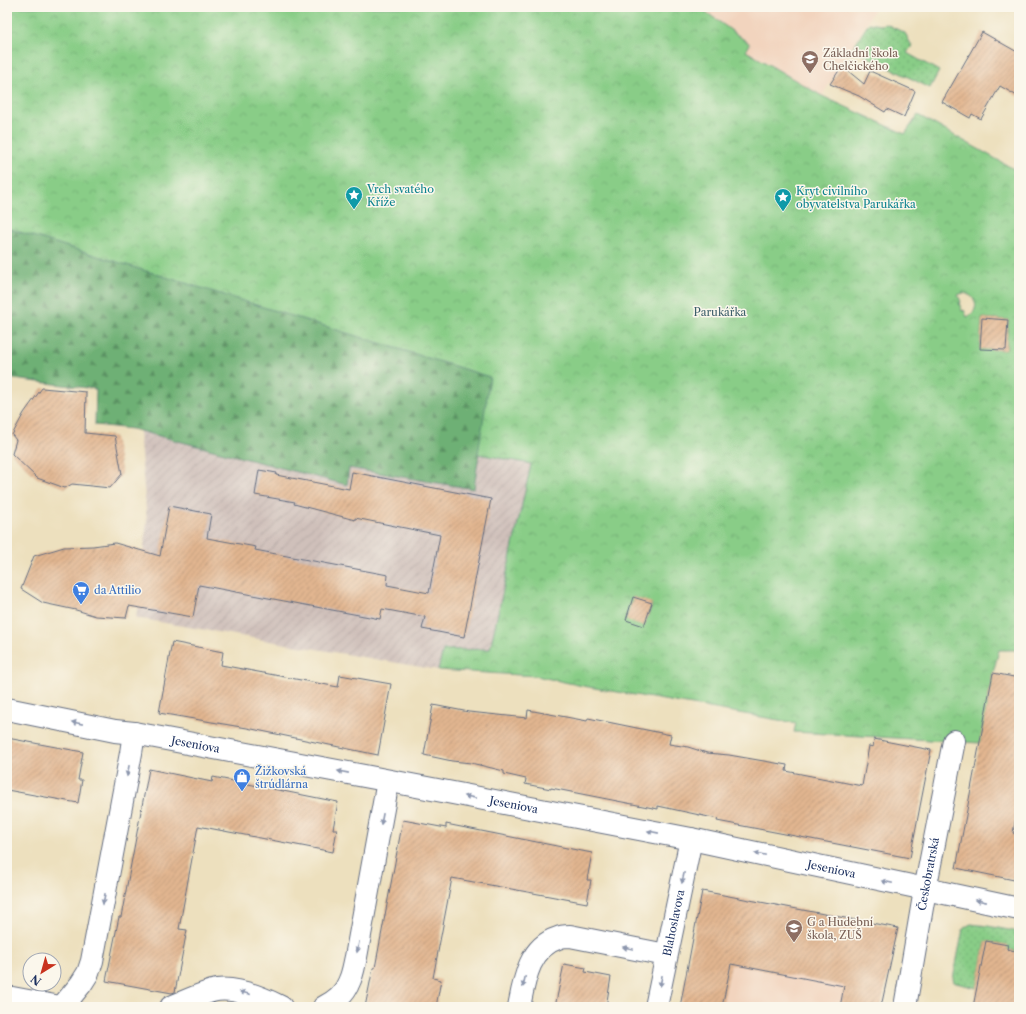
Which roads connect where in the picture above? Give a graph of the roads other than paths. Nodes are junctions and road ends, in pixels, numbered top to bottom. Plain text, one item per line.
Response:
1 (7, 709) edge
2 (134, 733) junction
3 (954, 741) dead end
4 (388, 781) junction
5 (691, 839) junction
6 (925, 890) junction
7 (1019, 909) edge
8 (666, 955) junction
9 (7, 997) edge
10 (61, 1007) edge
11 (171, 1007) edge
12 (281, 1007) edge
13 (324, 1007) edge
14 (519, 1007) edge
15 (656, 1007) edge
16 (905, 1007) edge

2 -> 1 street, Jeseniova
4 -> 2 street, Jeseniova
2 -> 10 street
3 - 6 street, Českobratrská
5 -> 4 street, Jeseniova
4 -> 13 street
6 -> 5 street, Jeseniova
5 -> 8 street, Blahoslavova
7 -> 6 street, Jeseniova
6 - 16 street, Českobratrská
8 -> 14 street
8 -> 15 street, Blahoslavova
9 - 10 street
12 -> 11 street

